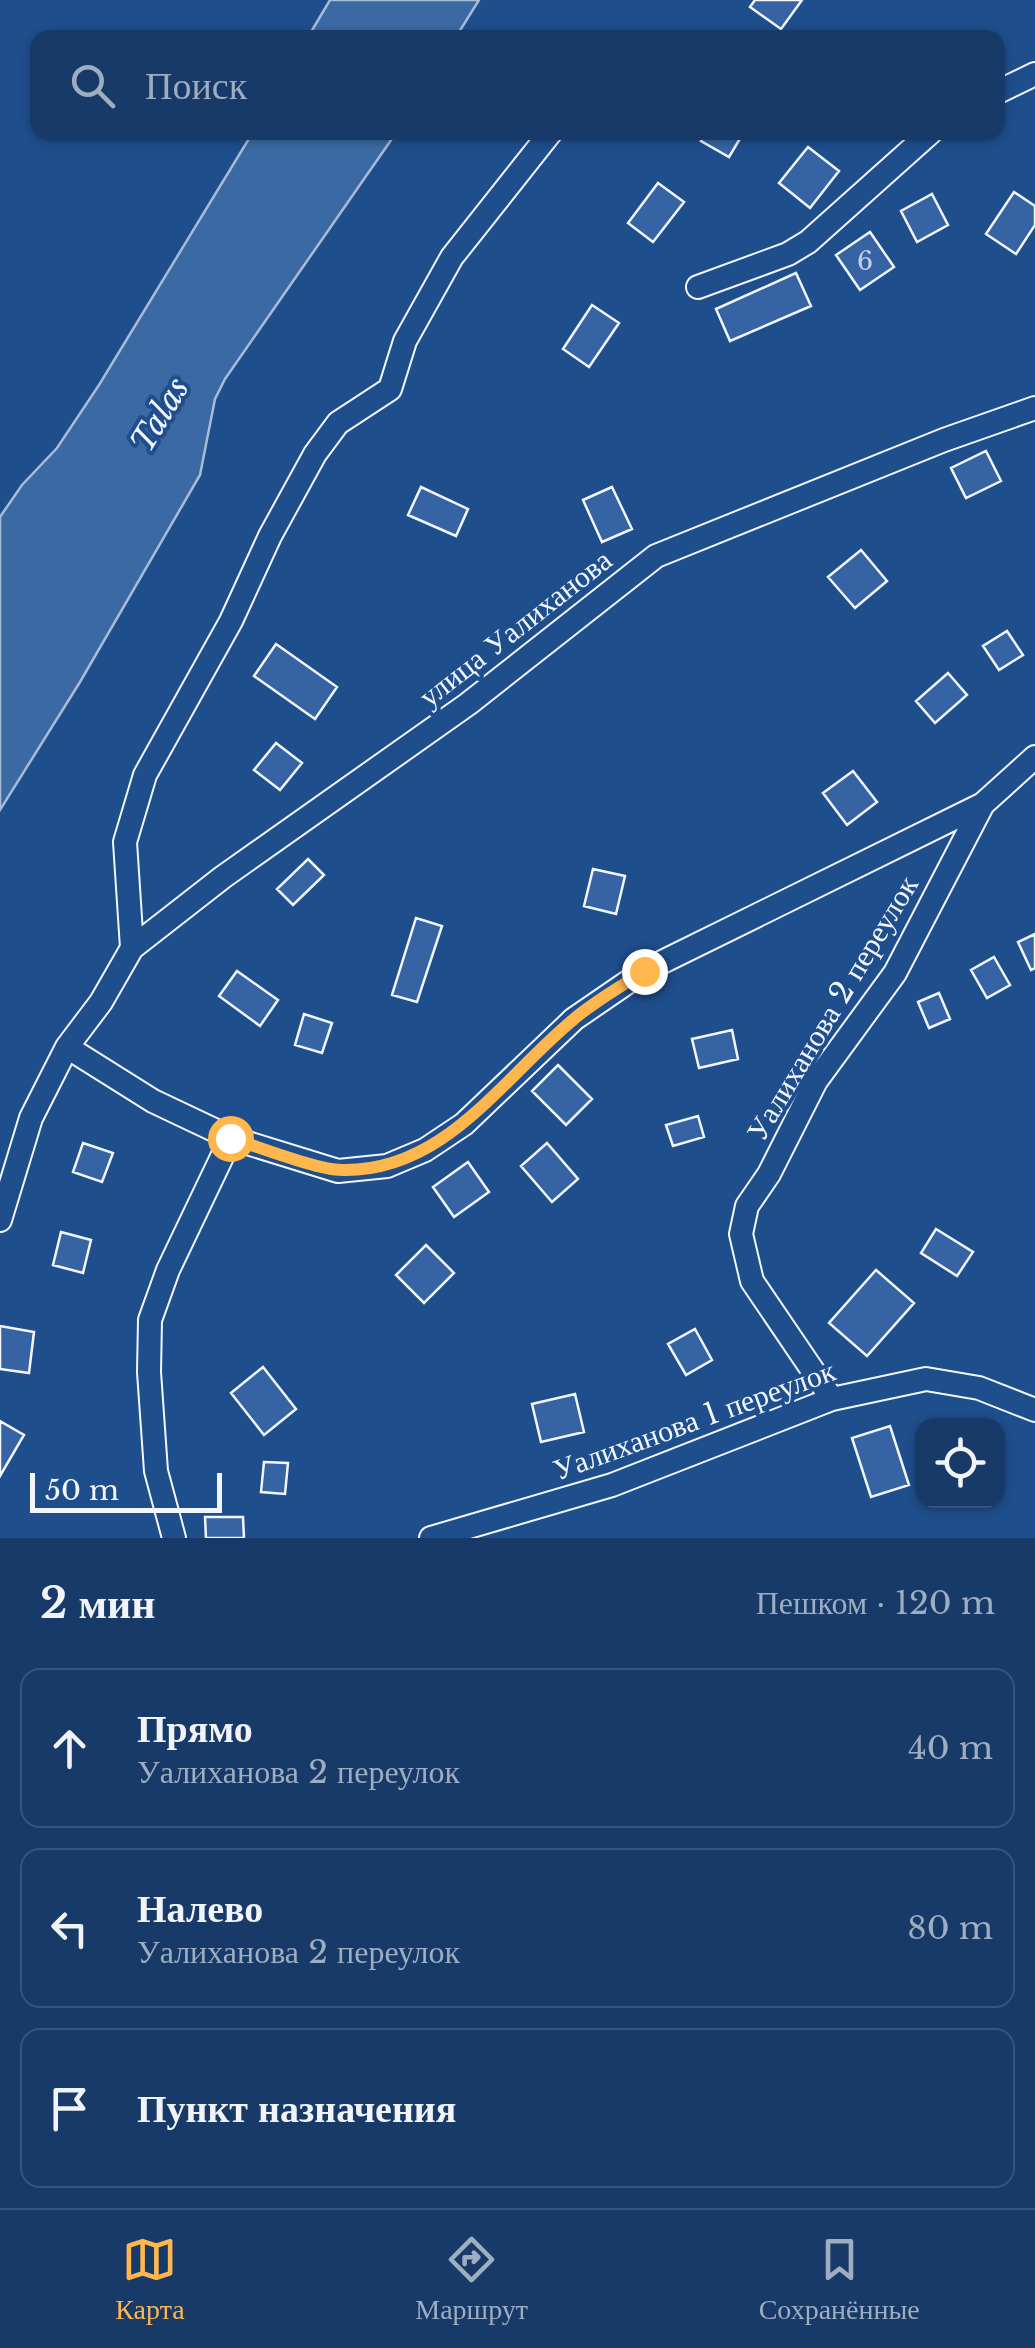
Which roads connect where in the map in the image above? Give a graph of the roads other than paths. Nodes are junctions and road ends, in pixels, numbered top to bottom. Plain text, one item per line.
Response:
1 (1035, 74) edge
2 (1005, 89) edge
3 (545, 140) edge
4 (922, 140) edge
5 (698, 288) dead end
6 (1035, 408) edge
7 (1035, 757) edge
8 (983, 804) junction
9 (132, 948) junction
10 (67, 1047) junction
11 (230, 1138) junction
12 (0, 1220) edge
13 (832, 1398) junction
14 (1035, 1410) edge
15 (174, 1538) edge
16 (432, 1538) edge

1 - 2 street
3 - 9 street
4 - 5 street
6 - 9 street, улица Уалиханова
7 - 8 street, Уалиханова 2 переулок
8 - 11 street, Уалиханова 2 переулок
8 - 13 street, Уалиханова 2 переулок
9 - 10 street, улица Уалиханова
10 - 11 street, Уалиханова 2 переулок
10 - 12 street, улица Уалиханова
11 - 15 street
13 - 14 street, Уалиханова 1 переулок
13 - 16 street, Уалиханова 1 переулок

